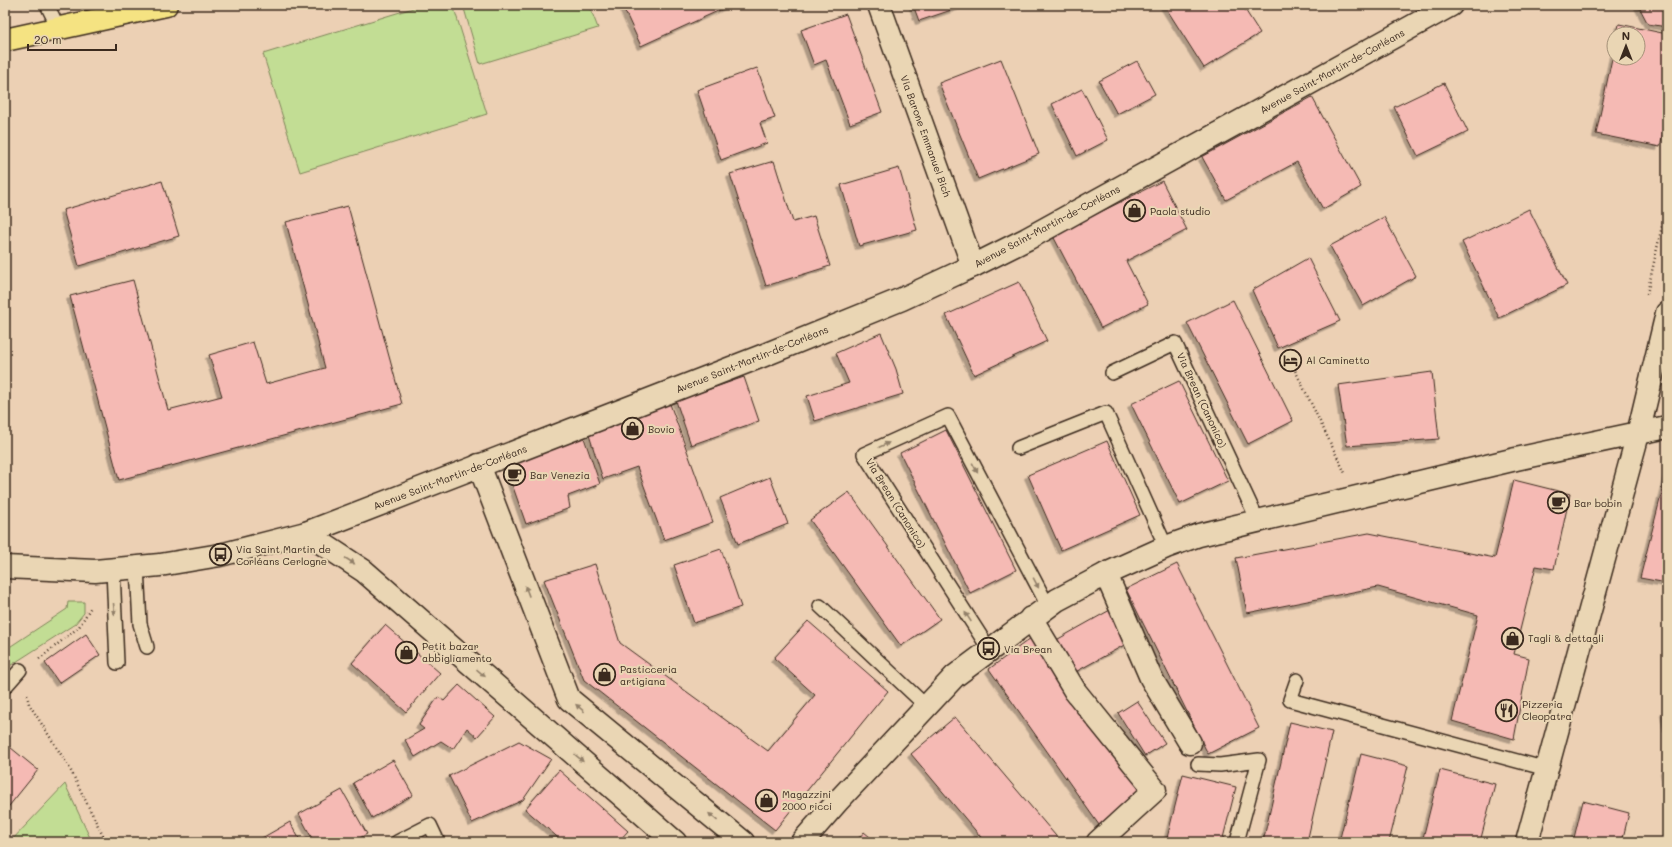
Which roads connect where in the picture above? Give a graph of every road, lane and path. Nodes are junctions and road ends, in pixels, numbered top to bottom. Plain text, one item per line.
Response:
1 (47, 5) edge
2 (166, 5) edge
3 (879, 5) edge
4 (1450, 5) edge
5 (58, 27) junction
6 (5, 40) edge
7 (973, 266) junction
8 (1667, 313) edge
9 (1290, 360) dead end
10 (1112, 373) dead end
11 (1667, 427) edge
12 (1638, 434) junction
13 (1018, 448) dead end
14 (479, 465) junction
15 (1357, 498) junction
16 (1258, 521) junction
17 (306, 533) junction
18 (1166, 546) junction
19 (5, 567) edge
20 (138, 567) junction
21 (104, 570) junction
22 (1106, 574) junction
23 (820, 606) dead end
24 (1039, 612) junction
25 (147, 647) dead end
26 (989, 649) junction
27 (117, 663) dead end
28 (20, 670) junction
29 (1297, 680) dead end
30 (5, 687) edge
31 (926, 706) junction
32 (1190, 744) dead end
33 (1198, 764) dead end
34 (1547, 769) junction
35 (106, 842) edge
36 (397, 842) edge
37 (438, 842) edge
38 (675, 842) edge
39 (743, 842) edge
40 (802, 842) edge
41 (1098, 842) edge
42 (1237, 842) edge
43 (1527, 842) edge

1 - 5 lane
2 - 5 main road
3 - 7 street, Via Barone Emmanuel Bich
4 - 7 street, Avenue Saint-Martin-de-Corléans
5 - 6 main road
7 - 14 street, Avenue Saint-Martin-de-Corléans
8 - 12 street
9 - 15 path
10 - 16 lane, Via Brean (Canonico)
11 - 12 street
12 - 15 street
12 - 34 street
13 - 18 lane
14 - 17 street, Avenue Saint-Martin-de-Corléans
39 -> 14 street
15 - 16 street
16 - 18 street
17 - 20 street, Avenue Saint-Martin-de-Corléans
17 -> 38 street
18 - 22 street
19 - 21 street, Avenue Saint-Martin-de-Corléans
20 - 21 street, Avenue Saint-Martin-de-Corléans
20 - 25 lane
21 -> 27 lane
21 - 28 path
22 - 24 street
22 - 32 street
23 - 31 lane
24 - 26 street
26 -> 24 lane, Via Brean (Canonico)
24 - 41 street
26 - 31 street
28 - 30 lane
28 - 35 path
29 - 34 lane
31 - 40 street
33 - 42 lane
34 - 43 street
36 - 37 lane

